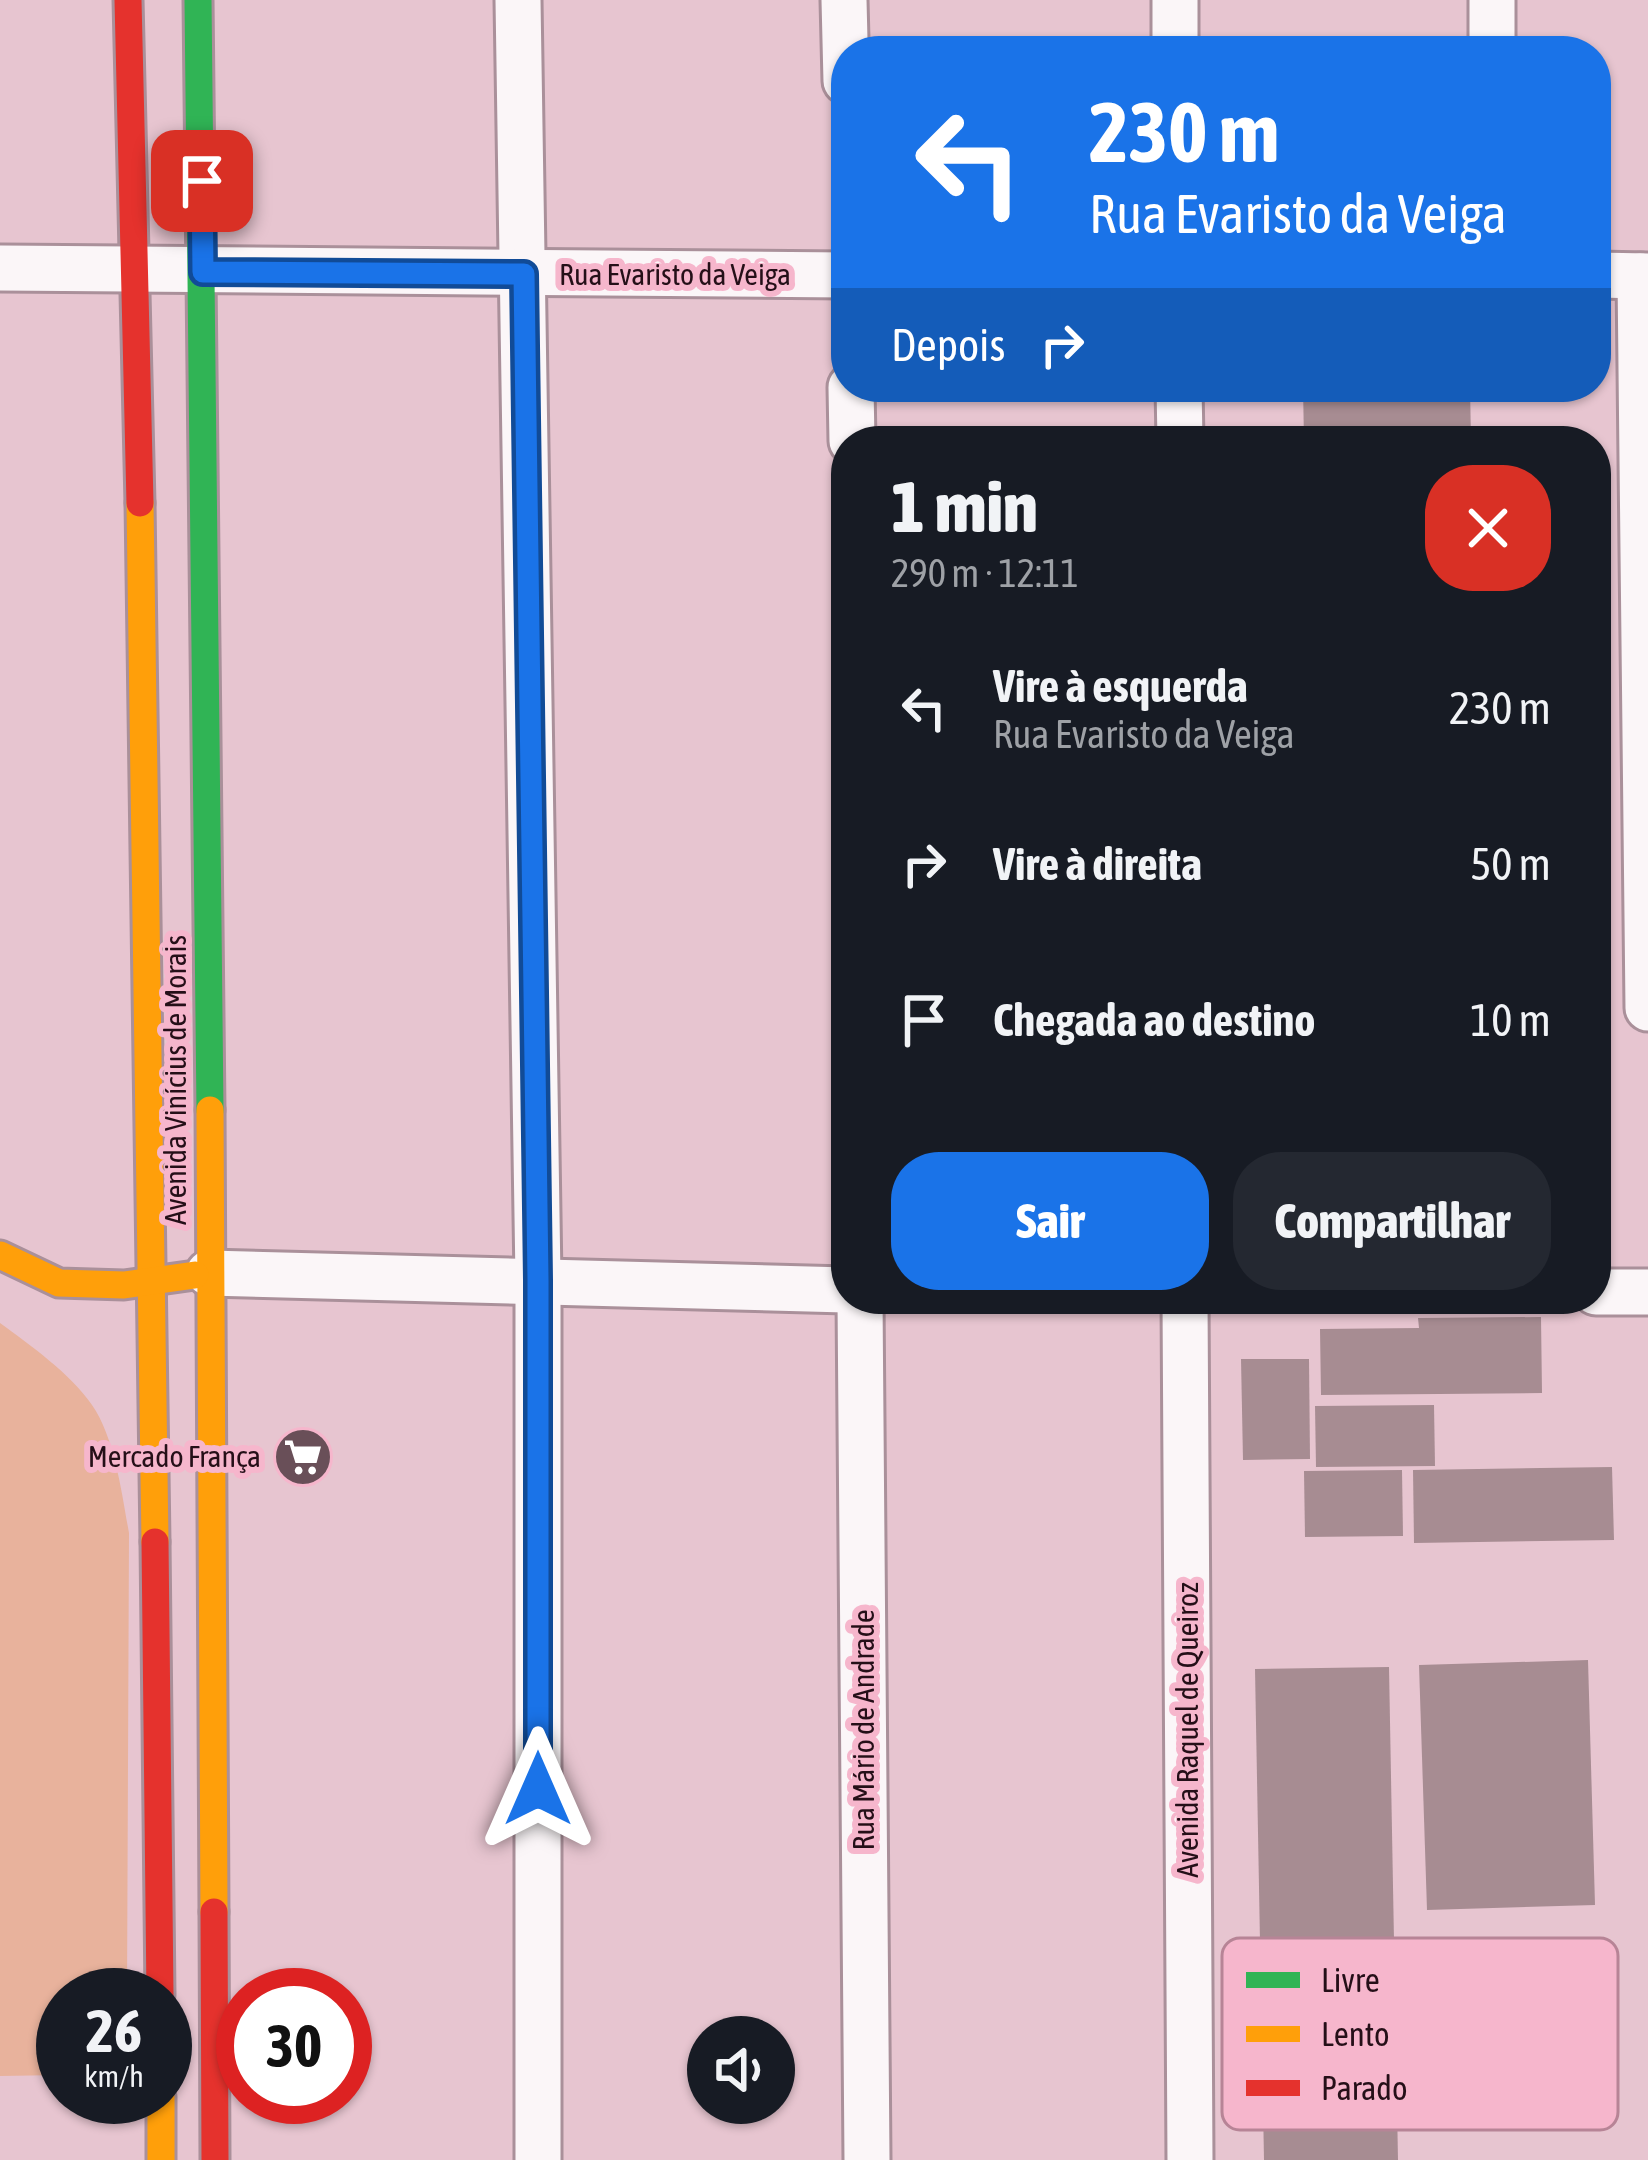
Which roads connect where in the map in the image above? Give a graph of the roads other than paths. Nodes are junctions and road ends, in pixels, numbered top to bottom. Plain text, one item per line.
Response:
1 (128, 0) edge
2 (198, 0) edge
3 (518, 0) edge
4 (844, 0) edge
5 (1174, 0) edge
6 (1492, 0) edge
7 (845, 36) edge
8 (1175, 36) edge
9 (1492, 36) edge
10 (0, 268) edge
11 (132, 268) junction
12 (203, 272) junction
13 (524, 274) junction
14 (831, 275) edge
15 (1628, 276) edge
16 (148, 824) junction
17 (208, 824) junction
18 (1648, 1008) edge
19 (0, 1255) edge
20 (209, 1273) junction
21 (153, 1278) junction
22 (538, 1280) junction
23 (831, 1290) edge
24 (1611, 1292) edge
25 (1648, 1292) edge
26 (860, 1314) edge
27 (1185, 1314) edge
28 (160, 1968) edge
29 (161, 2124) edge
30 (161, 2160) edge
31 (215, 2160) edge
32 (538, 2160) edge
33 (867, 2160) edge
34 (1190, 2160) edge

1 - 11 street, Avenida Vinícius de Morais
2 - 12 street, Avenida Vinícius de Morais
3 - 13 street
4 - 7 street
5 - 8 street
6 - 9 street
10 - 11 street, Rua Evaristo da Veiga
11 - 12 street, Rua Evaristo da Veiga
11 - 16 street, Avenida Vinícius de Morais
12 - 13 street, Rua Evaristo da Veiga
12 - 17 street, Avenida Vinícius de Morais
13 - 14 street, Rua Evaristo da Veiga
13 - 22 street
15 - 18 street
16 - 17 street
16 - 21 street, Avenida Vinícius de Morais
17 - 20 street, Avenida Vinícius de Morais
19 - 21 street
20 - 21 street
20 - 22 street
20 - 31 street, Avenida Vinícius de Morais
21 - 28 street, Avenida Vinícius de Morais
22 - 23 street
22 - 32 street
24 - 25 street
26 - 33 street, Rua Mário de Andrade
27 - 34 street, Avenida Raquel de Queiroz
29 - 30 street

